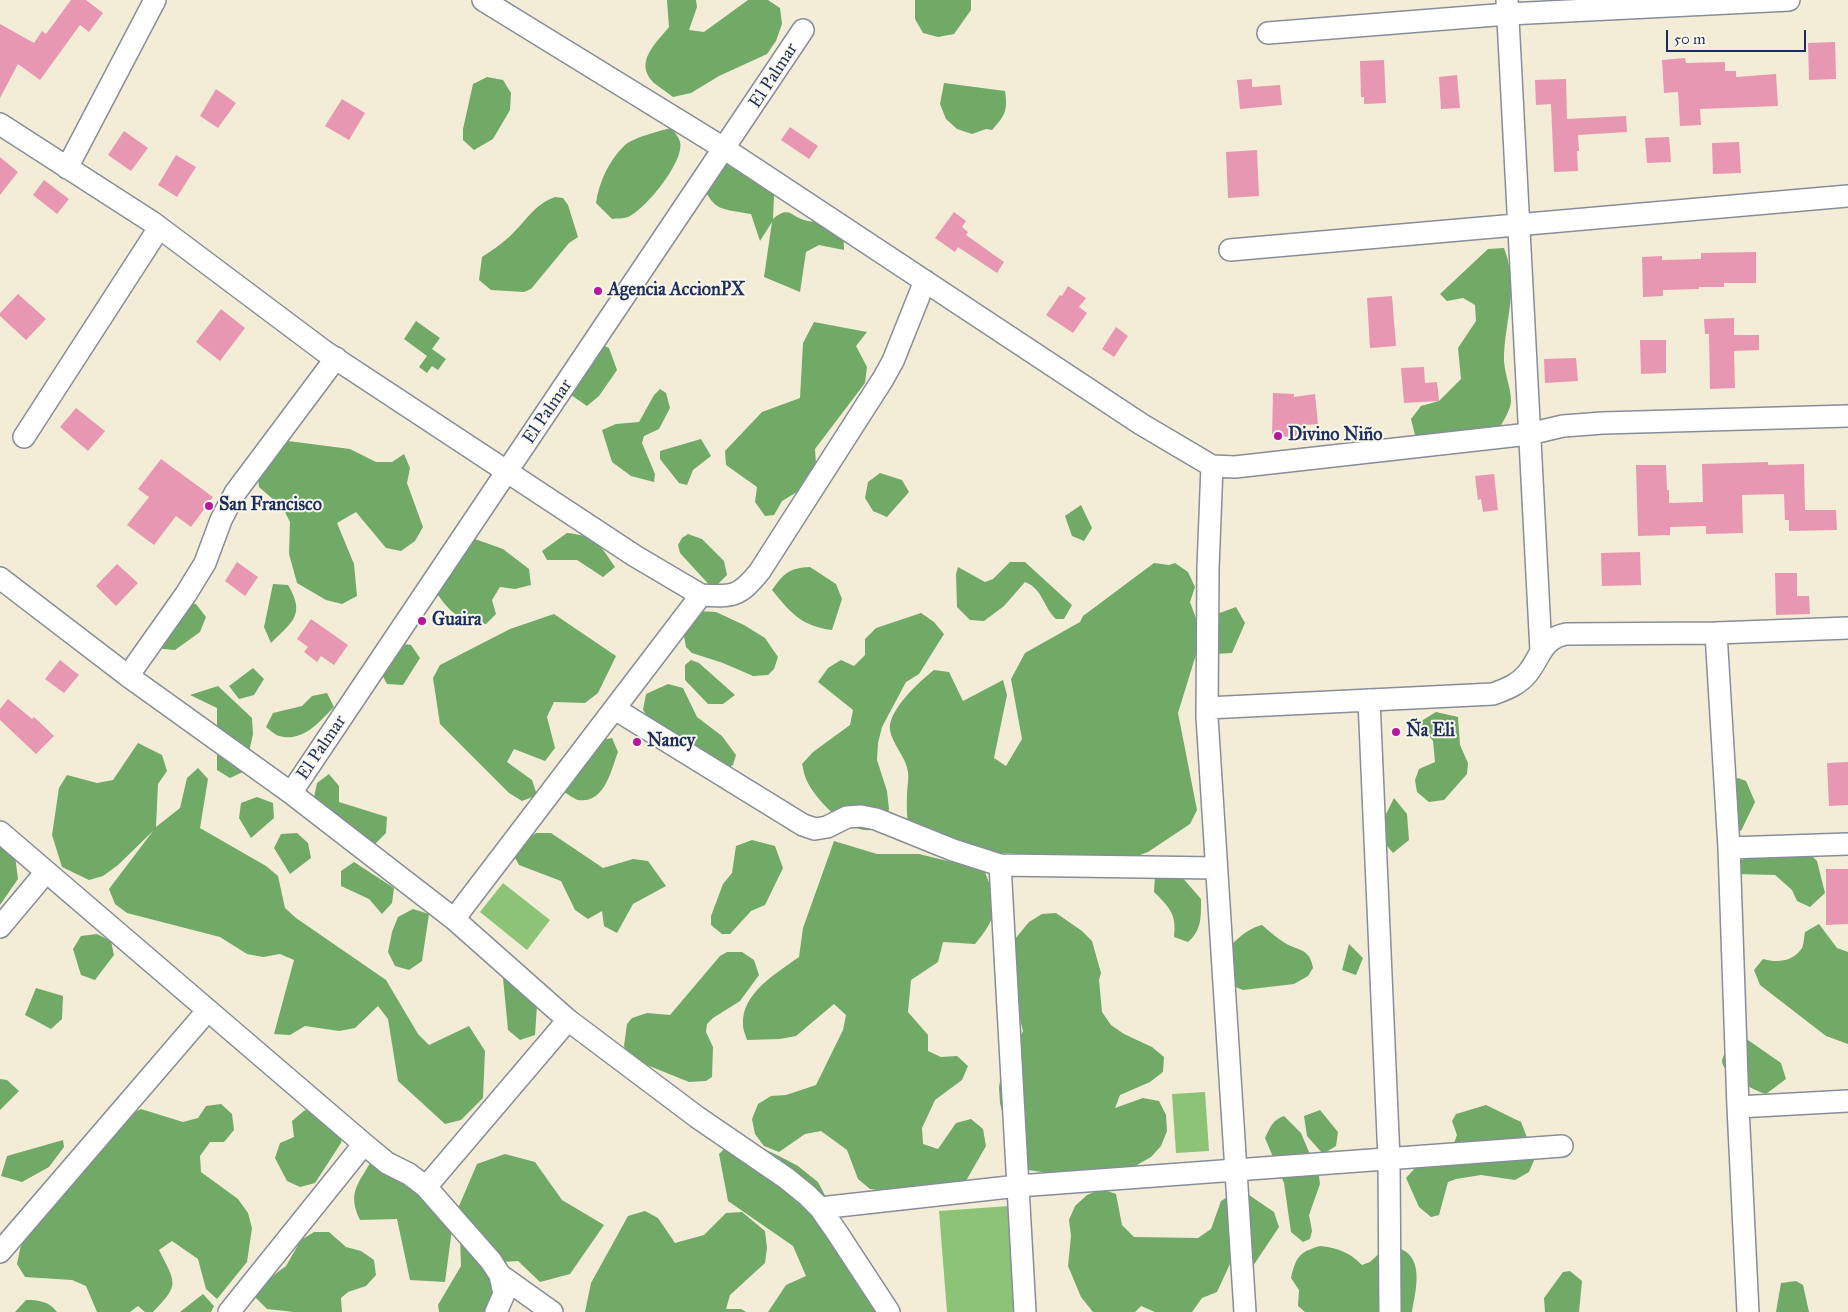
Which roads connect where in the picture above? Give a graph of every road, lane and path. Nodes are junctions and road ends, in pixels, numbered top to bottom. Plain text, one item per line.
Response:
1 (154, 0) edge
2 (483, 0) edge
3 (1789, 0) edge
4 (1507, 7) edge
5 (804, 30) dead end
6 (1268, 33) dead end
7 (0, 124) edge
8 (725, 149) junction
9 (67, 168) junction
10 (1848, 196) edge
11 (1518, 225) junction
12 (159, 228) junction
13 (1230, 250) dead end
14 (925, 281) junction
15 (336, 358) junction
16 (1848, 416) edge
17 (1529, 434) junction
18 (24, 437) dead end
19 (1210, 465) junction
20 (508, 472) junction
21 (0, 578) edge
22 (701, 595) junction
23 (1848, 628) edge
24 (1716, 633) junction
25 (1541, 651) junction
26 (128, 676) junction
27 (1370, 700) junction
28 (1207, 708) junction
29 (615, 709) junction
30 (291, 793) junction
31 (0, 832) edge
32 (1848, 844) edge
33 (1729, 848) junction
34 (1000, 865) junction
35 (1216, 868) junction
36 (46, 872) junction
37 (454, 919) junction
38 (0, 927) edge
39 (208, 1010) junction
40 (568, 1020) junction
41 (1848, 1101) edge
42 (1738, 1107) junction
43 (364, 1144) junction
44 (1562, 1146) dead end
45 (1389, 1159) junction
46 (1236, 1170) junction
47 (426, 1186) junction
48 (1018, 1186) junction
49 (820, 1208) junction
50 (0, 1252) edge
51 (500, 1275) junction
52 (229, 1312) edge
53 (496, 1312) edge
54 (552, 1312) edge
55 (888, 1312) edge
56 (1025, 1312) edge
57 (1245, 1312) edge
58 (1390, 1312) edge
59 (1748, 1312) edge

1 - 9 street
2 - 8 street
3 - 4 street
4 - 6 street
4 - 11 street
5 - 8 street, El Palmar
7 - 9 street
8 - 14 street
8 - 20 street, El Palmar
9 - 12 street
10 - 11 street
11 - 13 street
11 - 17 street
12 - 15 street
12 - 18 street
14 - 19 street
14 - 22 street
15 - 20 street
15 - 26 street
16 - 17 street
17 - 19 street
17 - 25 street
19 - 28 street
20 - 22 street
20 - 30 street, El Palmar
21 - 26 street
22 - 29 street
23 - 24 street
24 - 25 street
24 - 33 street
25 - 27 street
26 - 30 street
27 - 28 street
27 - 45 street
28 - 35 street
29 - 34 street
29 - 37 street
30 - 37 street
31 - 36 street
32 - 33 street
33 - 42 street
34 - 35 street
34 - 48 street
35 - 46 street
36 - 38 street
36 - 39 street
37 - 40 street
39 - 43 street
39 - 50 street
40 - 47 street
40 - 49 street
41 - 42 street
42 - 59 street
43 - 47 street
43 - 52 street
44 - 45 street
45 - 46 street
45 - 58 street
46 - 48 street
46 - 57 street
47 - 51 street
48 - 49 street
48 - 56 street
49 - 55 street
51 - 53 street
51 - 54 street

